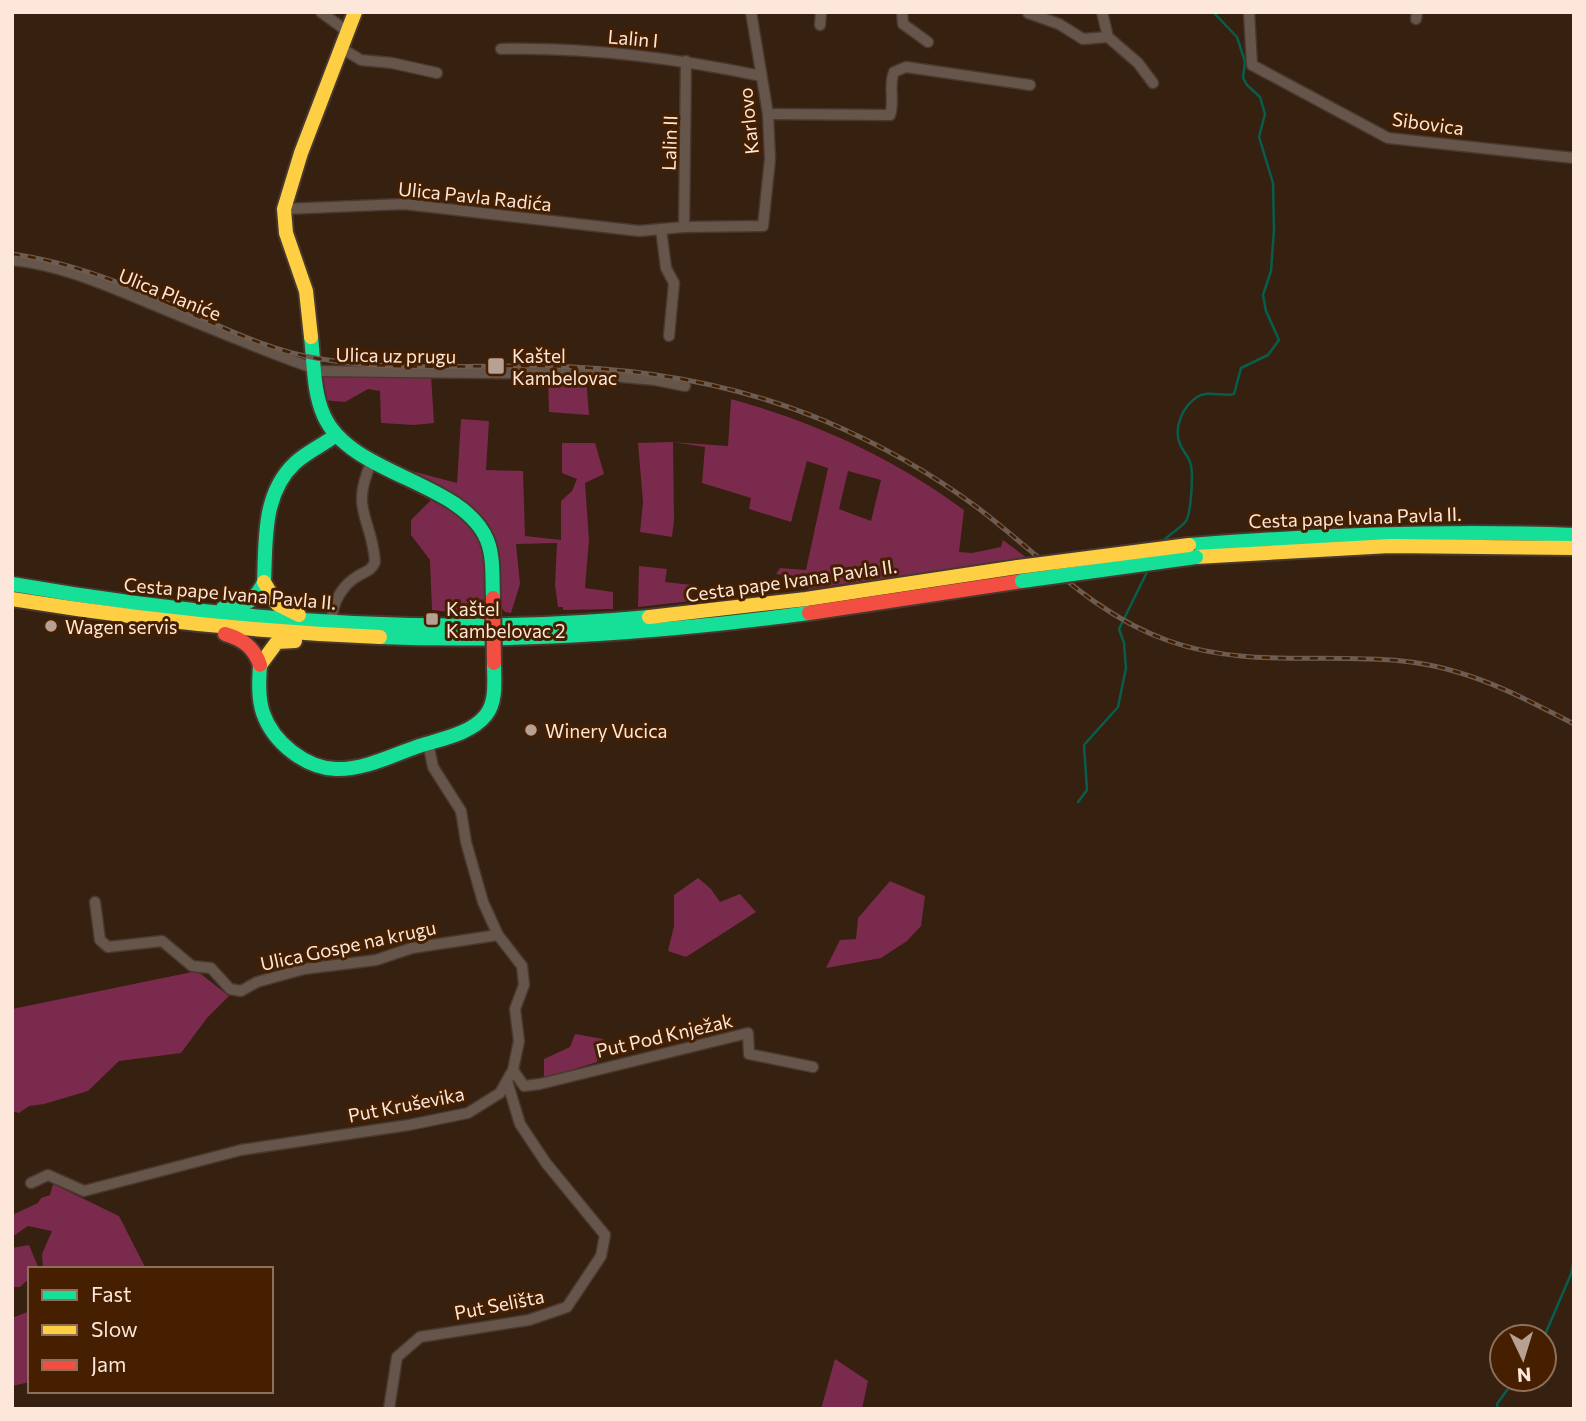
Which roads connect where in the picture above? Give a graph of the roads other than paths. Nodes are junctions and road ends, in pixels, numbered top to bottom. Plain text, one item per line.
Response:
1 (321, 12) edge
2 (355, 12) edge
3 (751, 12) edge
4 (821, 12) edge
5 (902, 12) edge
6 (1102, 12) edge
7 (1248, 12) edge
8 (1028, 13) edge
9 (820, 25) dead end
10 (348, 32) junction
11 (1108, 37) junction
12 (928, 42) dead end
13 (341, 48) junction
14 (501, 49) dead end
15 (686, 61) junction
16 (438, 73) dead end
17 (761, 76) junction
18 (1153, 83) dead end
19 (1030, 85) dead end
20 (768, 114) junction
21 (1574, 158) edge
22 (285, 209) junction
23 (763, 226) joint
24 (684, 227) junction
25 (661, 229) junction
26 (12, 260) edge
27 (669, 336) dead end
28 (314, 370) junction
29 (685, 386) dead end
30 (335, 435) junction
31 (372, 461) junction
32 (1574, 535) edge
33 (1574, 548) edge
34 (1193, 551) junction
35 (1020, 574) junction
36 (264, 582) junction
37 (12, 584) edge
38 (12, 599) edge
39 (204, 613) junction
40 (311, 621) junction
41 (331, 622) junction
42 (210, 627) junction
43 (320, 635) junction
44 (260, 665) junction
45 (428, 743) junction
46 (95, 902) dead end
47 (498, 935) junction
48 (813, 1067) dead end
49 (513, 1070) junction
50 (507, 1081) junction
51 (31, 1183) dead end
52 (389, 1409) edge

1 - 10 street
2 - 10 main road
3 - 17 street, Karlovo
4 - 9 street
5 - 12 street
6 - 11 street
7 - 21 street, Sibovica
8 - 11 street
10 - 13 main road
11 - 18 street
13 - 16 street
13 - 22 main road
14 - 15 street, Lalin I
15 - 17 street, Lalin I
15 - 24 street, Lalin II
17 - 20 street, Karlovo
19 - 20 street
20 - 23 street, Karlovo
22 - 25 street, Ulica Pavla Radića
22 - 28 main road
23 - 24 street, Ulica Pavla Radića
24 - 25 street, Ulica Pavla Radića
25 - 27 street
26 - 28 street, Ulica Planiće
28 - 29 street, Ulica uz prugu
28 - 30 main road
30 - 31 main road
30 - 36 main road
31 - 41 street
31 - 45 main road, bridge
32 - 34 main road, Cesta pape Ivana Pavla II.
33 - 34 main road, Cesta pape Ivana Pavla II.
34 - 35 main road, Cesta pape Ivana Pavla II., bridge
35 - 41 main road, Cesta pape Ivana Pavla II.
35 - 43 main road, Cesta pape Ivana Pavla II.
36 - 39 main road
36 - 40 main road
37 - 39 main road, Cesta pape Ivana Pavla II.
38 - 42 main road, Cesta pape Ivana Pavla II.
39 - 40 main road, Cesta pape Ivana Pavla II.
40 - 41 main road, Cesta pape Ivana Pavla II.
42 - 43 main road, Cesta pape Ivana Pavla II.
42 - 44 main road
43 - 44 main road
44 - 45 main road
45 - 47 street, Put Kruševika
46 - 47 street, Ulica Gospe na krugu
47 - 49 street, Put Kruševika
48 - 49 street, Put Pod Knježak
49 - 50 street, Put Kruševika
50 - 51 street, Put Kruševika
50 - 52 street, Put Selišta

